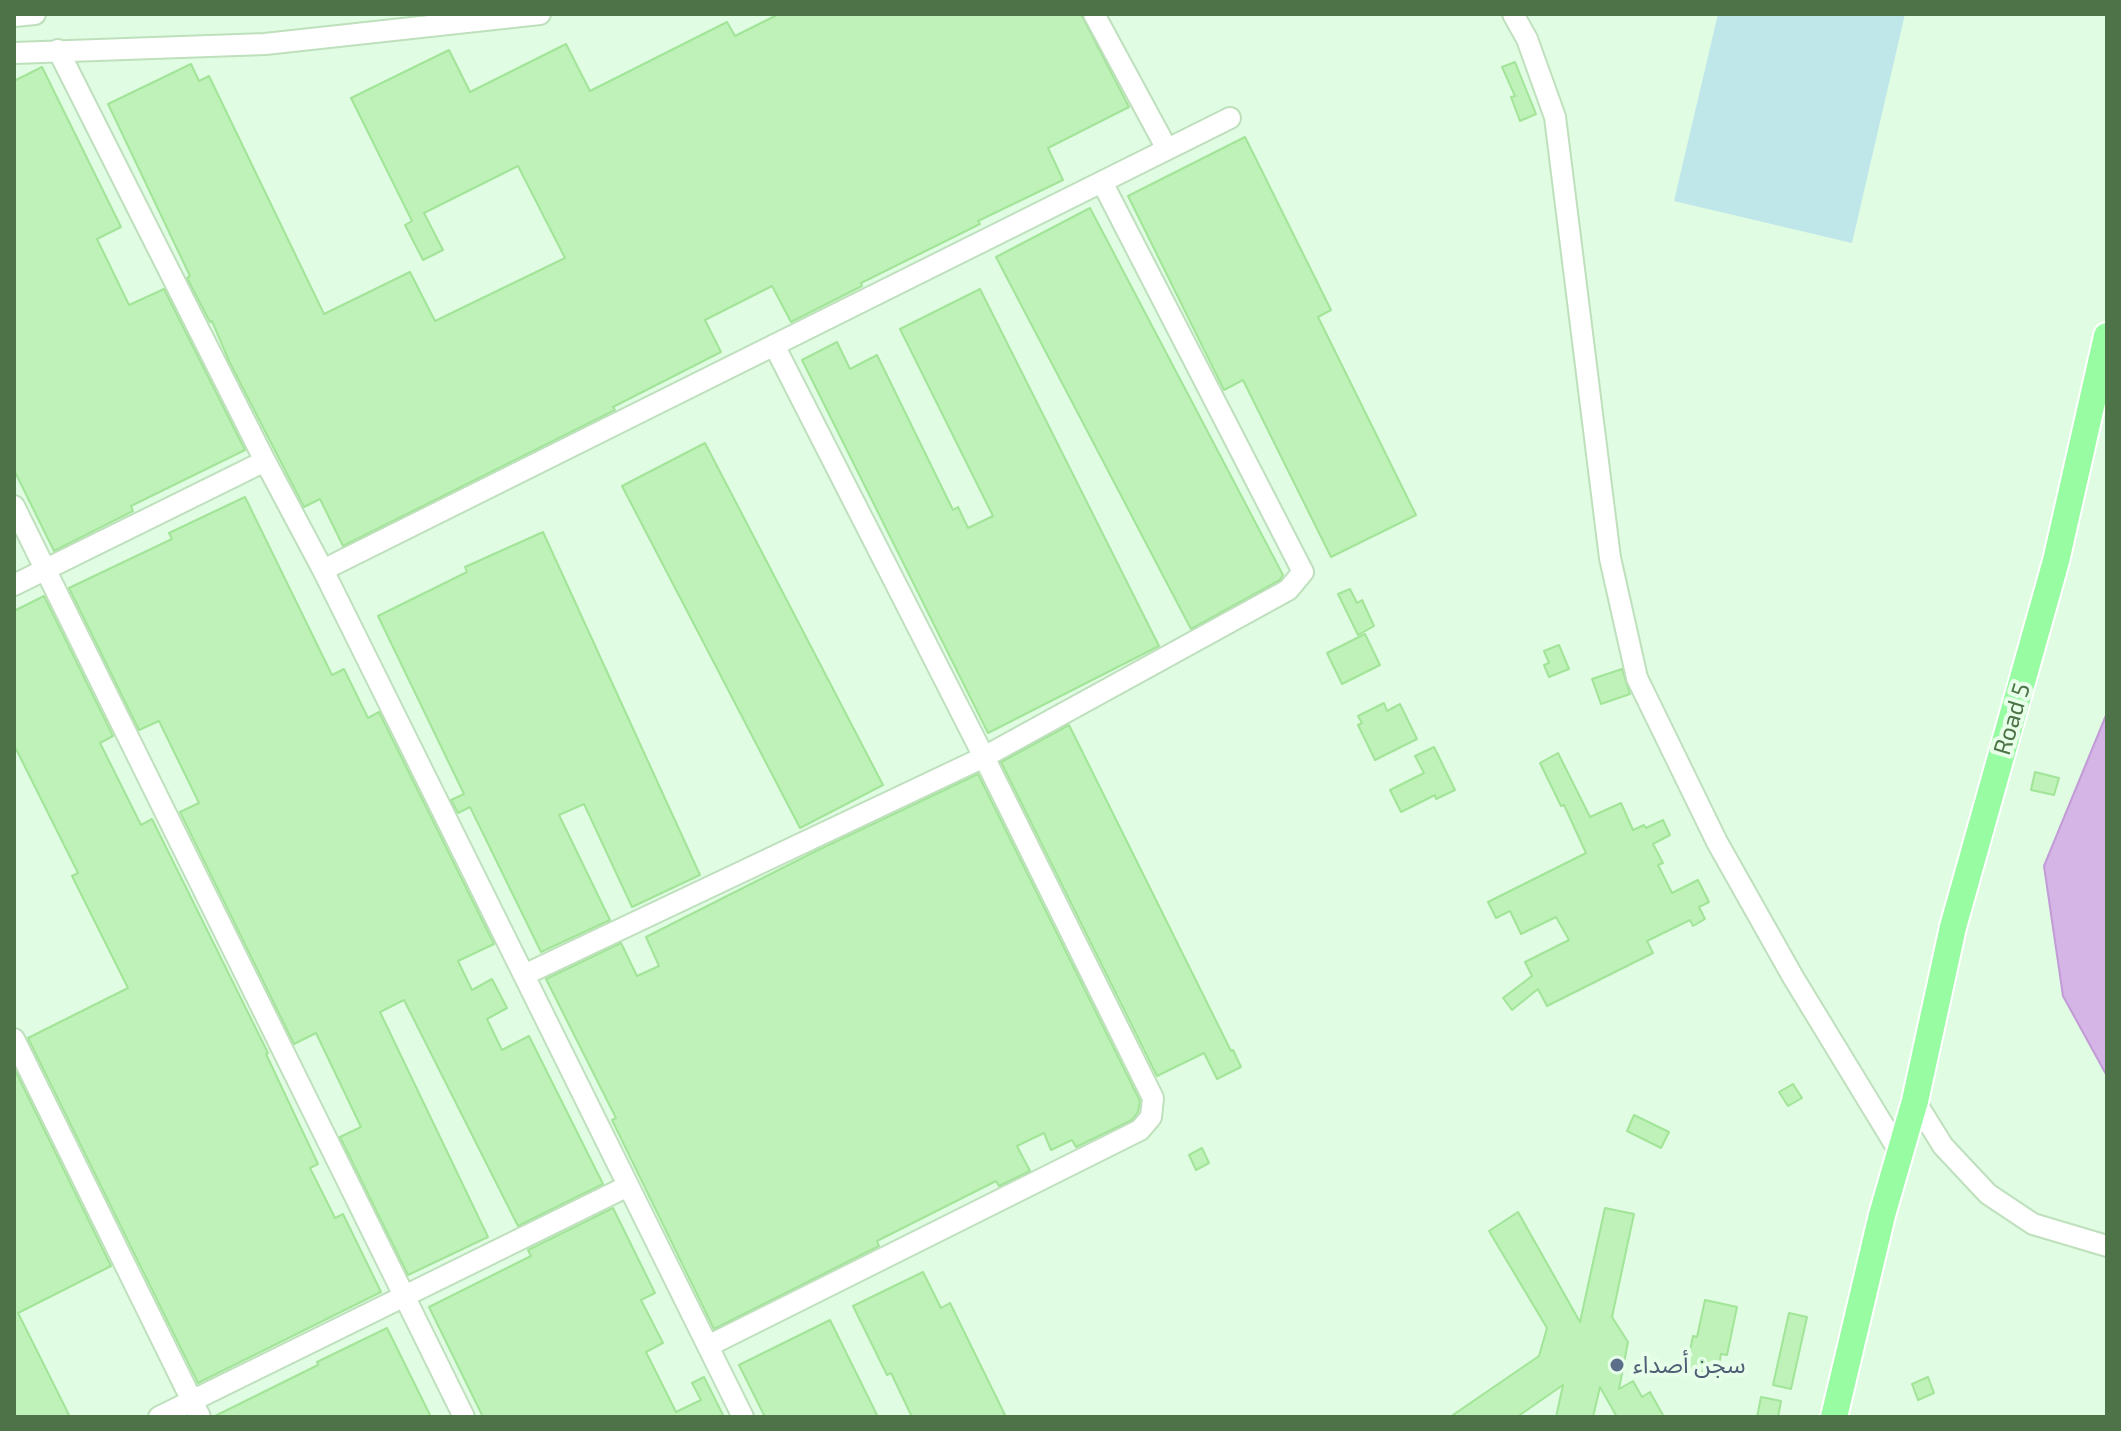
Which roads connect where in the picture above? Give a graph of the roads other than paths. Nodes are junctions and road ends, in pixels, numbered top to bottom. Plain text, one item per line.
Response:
1 (35, 14) edge
2 (540, 14) edge
3 (1094, 14) edge
4 (1513, 14) edge
5 (14, 16) edge
6 (58, 50) junction
7 (14, 53) edge
8 (1230, 118) dead end
9 (1167, 149) junction
10 (1102, 182) junction
11 (2107, 336) edge
12 (774, 345) junction
13 (265, 461) junction
14 (14, 506) edge
15 (46, 569) junction
16 (323, 570) junction
17 (14, 585) edge
18 (984, 757) junction
19 (524, 975) junction
20 (14, 1039) edge
21 (1915, 1101) junction
22 (1899, 1151) junction
23 (628, 1186) junction
24 (2107, 1246) edge
25 (404, 1296) junction
26 (708, 1346) junction
27 (196, 1409) edge
28 (159, 1417) edge
29 (464, 1417) edge
30 (743, 1417) edge
31 (1834, 1417) edge

1 - 5 street
2 - 6 street
3 - 9 street
4 - 22 street
6 - 7 street
6 - 13 street
8 - 9 street
9 - 10 street
10 - 12 street
10 - 18 street
11 - 21 main road, Road 5
12 - 16 street
12 - 18 street
13 - 15 street
13 - 16 street
14 - 15 street
15 - 17 street
15 - 25 street
16 - 19 street
18 - 19 street
18 - 26 street
19 - 23 street
20 - 27 street
21 - 22 main road, Road 5
21 - 24 street
22 - 31 main road, Road 5
23 - 25 street
23 - 26 street
25 - 27 street
25 - 29 street
26 - 30 street
27 - 28 street

